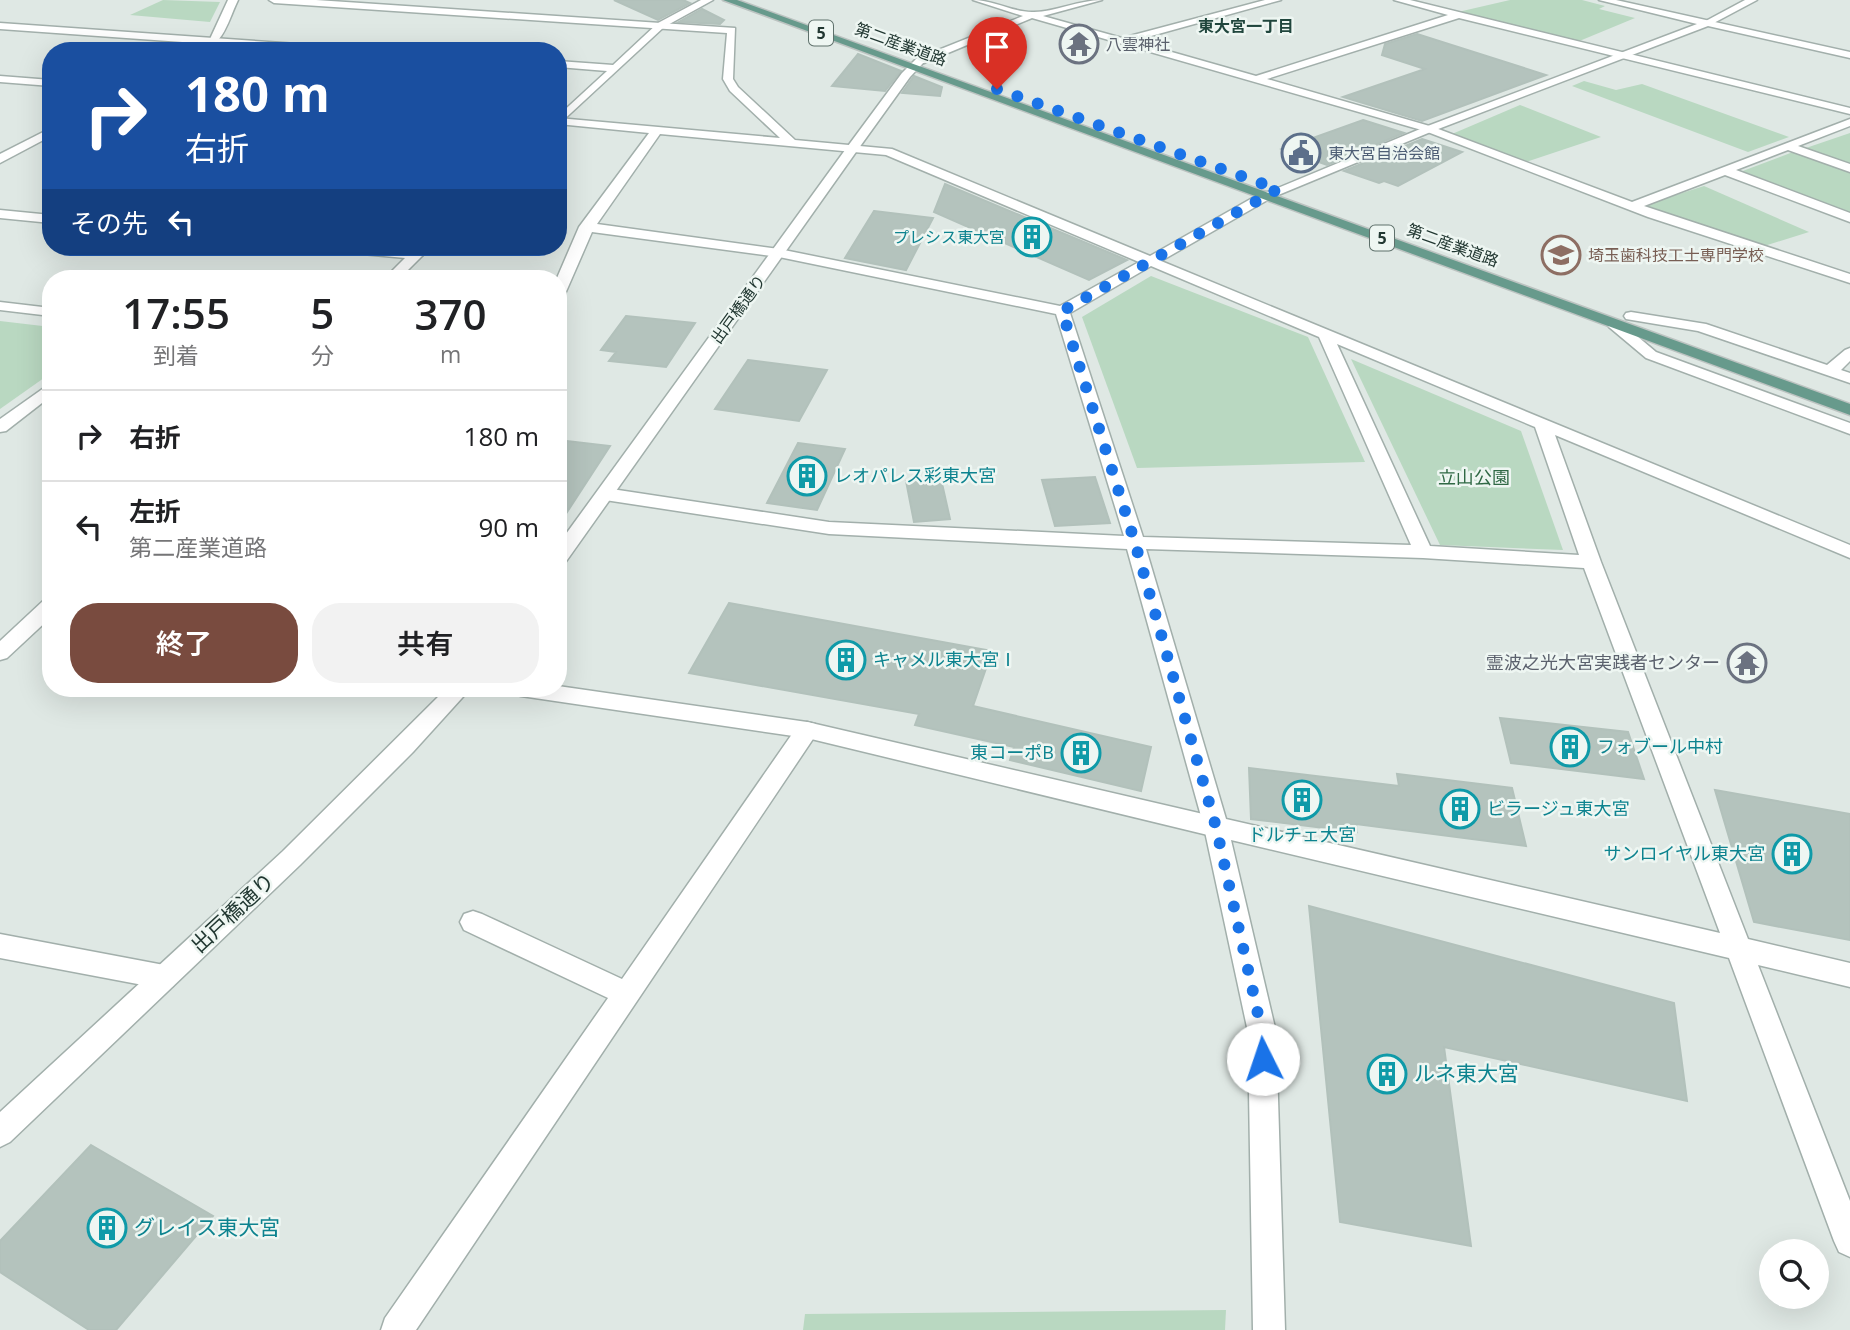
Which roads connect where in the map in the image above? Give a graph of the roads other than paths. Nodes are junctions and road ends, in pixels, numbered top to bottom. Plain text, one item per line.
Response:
1 (233, 0) edge
2 (274, 0) edge
3 (708, 0) edge
4 (728, 0) edge
5 (752, 0) edge
6 (978, 0) edge
7 (1097, 0) edge
8 (1276, 0) edge
9 (1399, 0) edge
10 (1604, 0) edge
11 (1752, 0) edge
12 (411, 4) edge
13 (1460, 15) junction
14 (1030, 16) junction
15 (1707, 23) junction
16 (661, 25) junction
17 (0, 26) edge
18 (214, 41) junction
19 (228, 42) edge
20 (1119, 42) junction
21 (1624, 55) junction
22 (1850, 55) edge
23 (917, 64) junction
24 (567, 65) edge
25 (615, 68) junction
26 (0, 79) edge
27 (1255, 80) junction
28 (42, 82) edge
29 (1850, 111) edge
30 (567, 113) edge
31 (1850, 121) edge
32 (567, 122) edge
33 (1429, 129) junction
34 (657, 130) junction
35 (42, 136) edge
36 (0, 143) edge
37 (792, 143) junction
38 (25, 145) junction
39 (42, 146) edge
40 (1787, 146) junction
41 (852, 149) junction
42 (0, 159) edge
43 (1850, 168) edge
44 (1724, 170) junction
45 (1273, 192) junction
46 (1632, 206) junction
47 (0, 214) edge
48 (42, 218) edge
49 (1850, 218) edge
50 (586, 227) junction
51 (779, 253) junction
52 (415, 256) edge
53 (1150, 262) junction
54 (400, 270) edge
55 (566, 270) edge
56 (1850, 279) edge
57 (0, 306) edge
58 (42, 311) edge
59 (1062, 311) junction
60 (1631, 317) junction
61 (1614, 324) junction
62 (1325, 334) junction
63 (1850, 353) edge
64 (1830, 371) junction
65 (1850, 378) edge
66 (42, 395) edge
67 (1850, 395) edge
68 (1850, 410) edge
69 (1542, 424) junction
70 (0, 427) edge
71 (1850, 429) edge
72 (605, 494) junction
73 (1135, 543) junction
74 (567, 547) edge
75 (1423, 552) junction
76 (1850, 552) edge
77 (1591, 562) junction
78 (42, 613) edge
79 (0, 653) edge
80 (567, 695) edge
81 (451, 697) edge
82 (807, 730) junction
83 (1216, 827) junction
84 (473, 922) dead end
85 (0, 946) edge
86 (1740, 950) junction
87 (1850, 975) edge
88 (164, 977) junction
89 (627, 994) junction
90 (0, 1132) edge
91 (1847, 1225) edge
92 (397, 1330) edge
93 (1269, 1330) edge

1 - 18 street
2 - 12 street
3 - 16 street
4 - 23 main road, 第二産業道路 / 5
5 - 23 main road, 第二産業道路 / 5
6 - 14 street
7 - 14 street
8 - 20 street
9 - 13 street
10 - 15 street
11 - 15 street
12 - 16 street
13 - 21 street
13 - 27 street
14 - 20 street
14 - 23 street
15 - 21 street
15 - 22 street
16 - 25 street
16 - 37 street
17 - 18 street
18 - 19 street
20 - 27 street
21 - 29 street
21 - 33 street
23 - 41 street, 出戸橋通り
23 - 45 main road, 第二産業道路 / 5
24 - 25 street
25 - 30 street
26 - 28 street
27 - 33 street
31 - 40 street
32 - 34 street
33 - 45 street
33 - 46 street
34 - 37 street
34 - 50 street
35 - 38 street
36 - 38 street
37 - 41 street
38 - 39 street
38 - 42 street
40 - 43 street
40 - 44 street
41 - 51 street, 出戸橋通り
41 - 53 street
44 - 46 street
44 - 49 street
45 - 53 street
45 - 60 main road, 第二産業道路 / 5
45 - 61 main road, 第二産業道路 / 5
46 - 56 street
47 - 48 street
50 - 51 street
50 - 55 street
51 - 59 street
51 - 72 street, 出戸橋通り
52 - 54 street
53 - 59 street
53 - 62 street
57 - 58 street
59 - 73 street
60 - 64 street
60 - 67 main road, 第二産業道路 / 5
61 - 68 main road, 第二産業道路 / 5
61 - 71 street
62 - 69 street
62 - 75 street
63 - 64 street
64 - 65 street
66 - 70 street
69 - 76 street
69 - 77 street
72 - 73 street
72 - 74 street, 出戸橋通り
73 - 75 street
73 - 83 street
75 - 77 street
77 - 86 street
78 - 79 street
80 - 82 street
81 - 88 street, 出戸橋通り
82 - 83 street
82 - 89 street
83 - 86 street
83 - 93 street
84 - 89 street
85 - 88 street
86 - 87 street
86 - 91 street
88 - 90 street, 出戸橋通り
89 - 92 street

